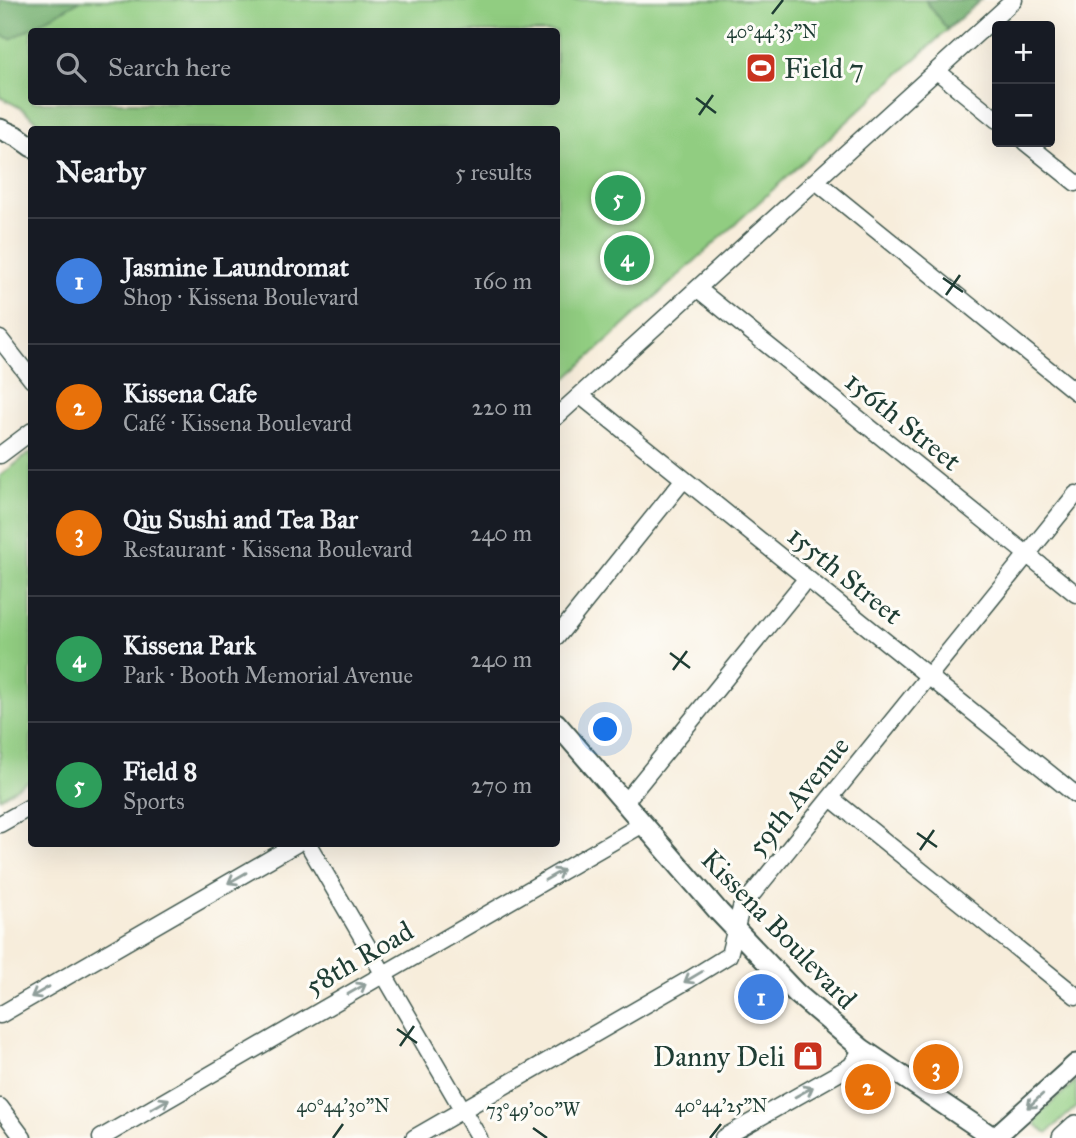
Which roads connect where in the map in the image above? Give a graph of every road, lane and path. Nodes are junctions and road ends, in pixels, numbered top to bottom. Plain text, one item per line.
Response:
1 (1014, 0) edge
2 (937, 71) junction
3 (992, 116) edge
4 (1, 131) edge
5 (28, 144) edge
6 (1031, 147) edge
7 (816, 181) junction
8 (1076, 183) edge
9 (698, 289) junction
10 (0, 339) edge
11 (28, 375) edge
12 (1076, 392) edge
13 (581, 396) junction
14 (560, 414) edge
15 (28, 434) edge
16 (0, 455) edge
17 (684, 479) junction
18 (1076, 494) edge
19 (1027, 554) junction
20 (807, 578) junction
21 (1076, 594) edge
22 (560, 633) edge
23 (929, 676) junction
24 (560, 728) edge
25 (1076, 795) edge
26 (831, 797) junction
27 (625, 802) junction
28 (28, 808) edge
29 (0, 824) edge
30 (643, 824) junction
31 (291, 847) edge
32 (310, 847) edge
33 (735, 929) junction
34 (384, 974) junction
35 (1076, 996) edge
36 (0, 1015) edge
37 (862, 1049) junction
38 (1076, 1065) edge
39 (0, 1107) edge
40 (463, 1110) junction
41 (1076, 1127) edge
42 (23, 1138) edge
43 (101, 1138) edge
44 (414, 1138) edge
45 (479, 1138) edge
46 (723, 1138) edge
47 (994, 1138) edge
48 (1064, 1138) edge

1 - 2 street
2 - 3 street
2 - 7 street
4 - 5 main road
6 - 8 street
7 - 9 street
7 - 12 street
9 - 13 street
9 - 19 street, 156th Street
10 - 11 street
13 - 14 street
13 - 17 street, 155th Street
15 - 16 street
17 - 20 street, 155th Street
17 - 22 street
18 - 19 street, 59th Avenue
19 - 21 street, 156th Street
19 - 23 street, 59th Avenue
20 - 23 street, 155th Street
20 - 27 street
23 - 25 street, 155th Street
23 - 26 street, 59th Avenue
24 - 27 main road, Kissena Boulevard
26 - 33 street, 59th Avenue
26 - 35 street
27 - 30 main road, Kissena Boulevard
28 - 29 street
30 - 33 main road, Kissena Boulevard
34 -> 30 street, 58th Road
31 -> 36 street
32 - 34 street
33 - 37 main road, Kissena Boulevard
33 -> 40 street, 59th Avenue
34 - 40 street
43 -> 34 street, 58th Road
46 -> 37 street
37 - 47 main road, Kissena Boulevard
38 -> 47 main road
39 - 42 street
40 - 44 street, 59th Avenue
40 - 45 street
41 - 48 highway

